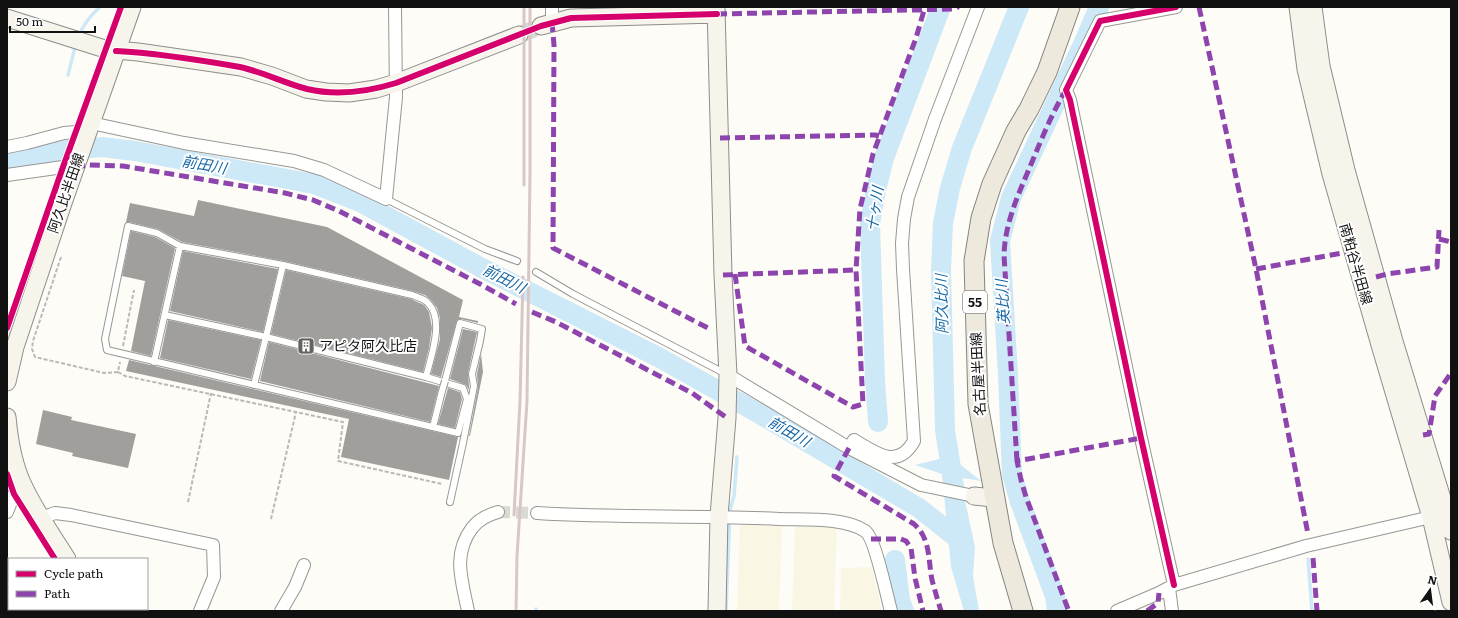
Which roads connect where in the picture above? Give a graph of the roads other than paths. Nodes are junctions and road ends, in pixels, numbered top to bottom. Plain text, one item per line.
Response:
1 (132, 7) edge
2 (395, 7) edge
3 (978, 7) edge
4 (1070, 7) edge
5 (1176, 7) edge
6 (1298, 7) edge
7 (1313, 7) edge
8 (716, 11) edge
9 (7, 18) edge
10 (548, 19) tunnel mouth
11 (519, 35) tunnel mouth
12 (116, 51) junction
13 (396, 83) junction
14 (88, 129) junction
15 (7, 147) edge
16 (76, 165) junction
17 (7, 175) edge
18 (386, 199) junction
19 (180, 246) junction
20 (517, 261) dead end
21 (283, 265) junction
22 (536, 272) dead end
23 (165, 315) junction
24 (266, 337) junction
25 (9, 362) edge
26 (154, 362) junction
27 (426, 377) junction
28 (728, 378) junction
29 (7, 382) edge
30 (254, 385) junction
31 (7, 416) edge
32 (433, 427) junction
33 (849, 448) junction
34 (11, 461) edge
35 (22, 485) junction
36 (974, 496) joint
37 (994, 498) junction
38 (450, 502) dead end
39 (7, 512) edge
40 (498, 512) tunnel mouth
41 (537, 513) tunnel mouth
42 (719, 516) junction
43 (41, 518) junction
44 (1445, 519) edge
45 (66, 558) edge
46 (304, 565) dead end
47 (1171, 586) junction
48 (1451, 602) edge
49 (200, 611) edge
50 (281, 611) edge
51 (468, 611) edge
52 (717, 611) edge
53 (891, 611) edge
54 (1023, 611) edge
55 (1117, 611) edge
56 (1172, 611) edge

1 - 12 main road, 阿久比半田線
2 - 13 street
3 - 33 street
4 - 37 main road, 名古屋半田線 / 55
5 - 47 street
6 - 44 main road, 南粕谷半田線
7 - 44 main road, 南粕谷半田線
8 - 10 main road
8 - 28 main road
9 - 12 main road
11 - 13 main road
12 - 13 main road
12 - 14 main road, 阿久比半田線
13 - 18 street
14 - 15 street
14 - 16 main road, 阿久比半田線
14 - 18 street
16 - 17 street
16 - 25 main road, 阿久比半田線
18 - 20 lane
19 - 21 lane
19 - 23 lane
19 - 26 lane
21 - 24 lane
21 - 27 lane
22 - 28 lane
23 - 24 lane
23 - 26 lane
24 - 27 lane
24 - 30 lane
25 - 29 main road, 阿久比半田線
26 - 30 lane
27 - 32 lane
28 - 33 street
28 - 42 main road
30 - 32 lane
31 - 34 main road
32 - 38 lane, bridge
33 - 36 street
34 - 35 main road
35 - 39 street
35 - 43 main road
36 - 37 main road
37 - 54 main road, 名古屋半田線 / 55
40 - 51 street
41 - 42 street
42 - 52 main road
42 - 53 street
43 - 45 main road
43 - 49 street
44 - 47 street
44 - 48 main road, 南粕谷半田線
46 - 50 street
47 - 55 street
47 - 56 street

